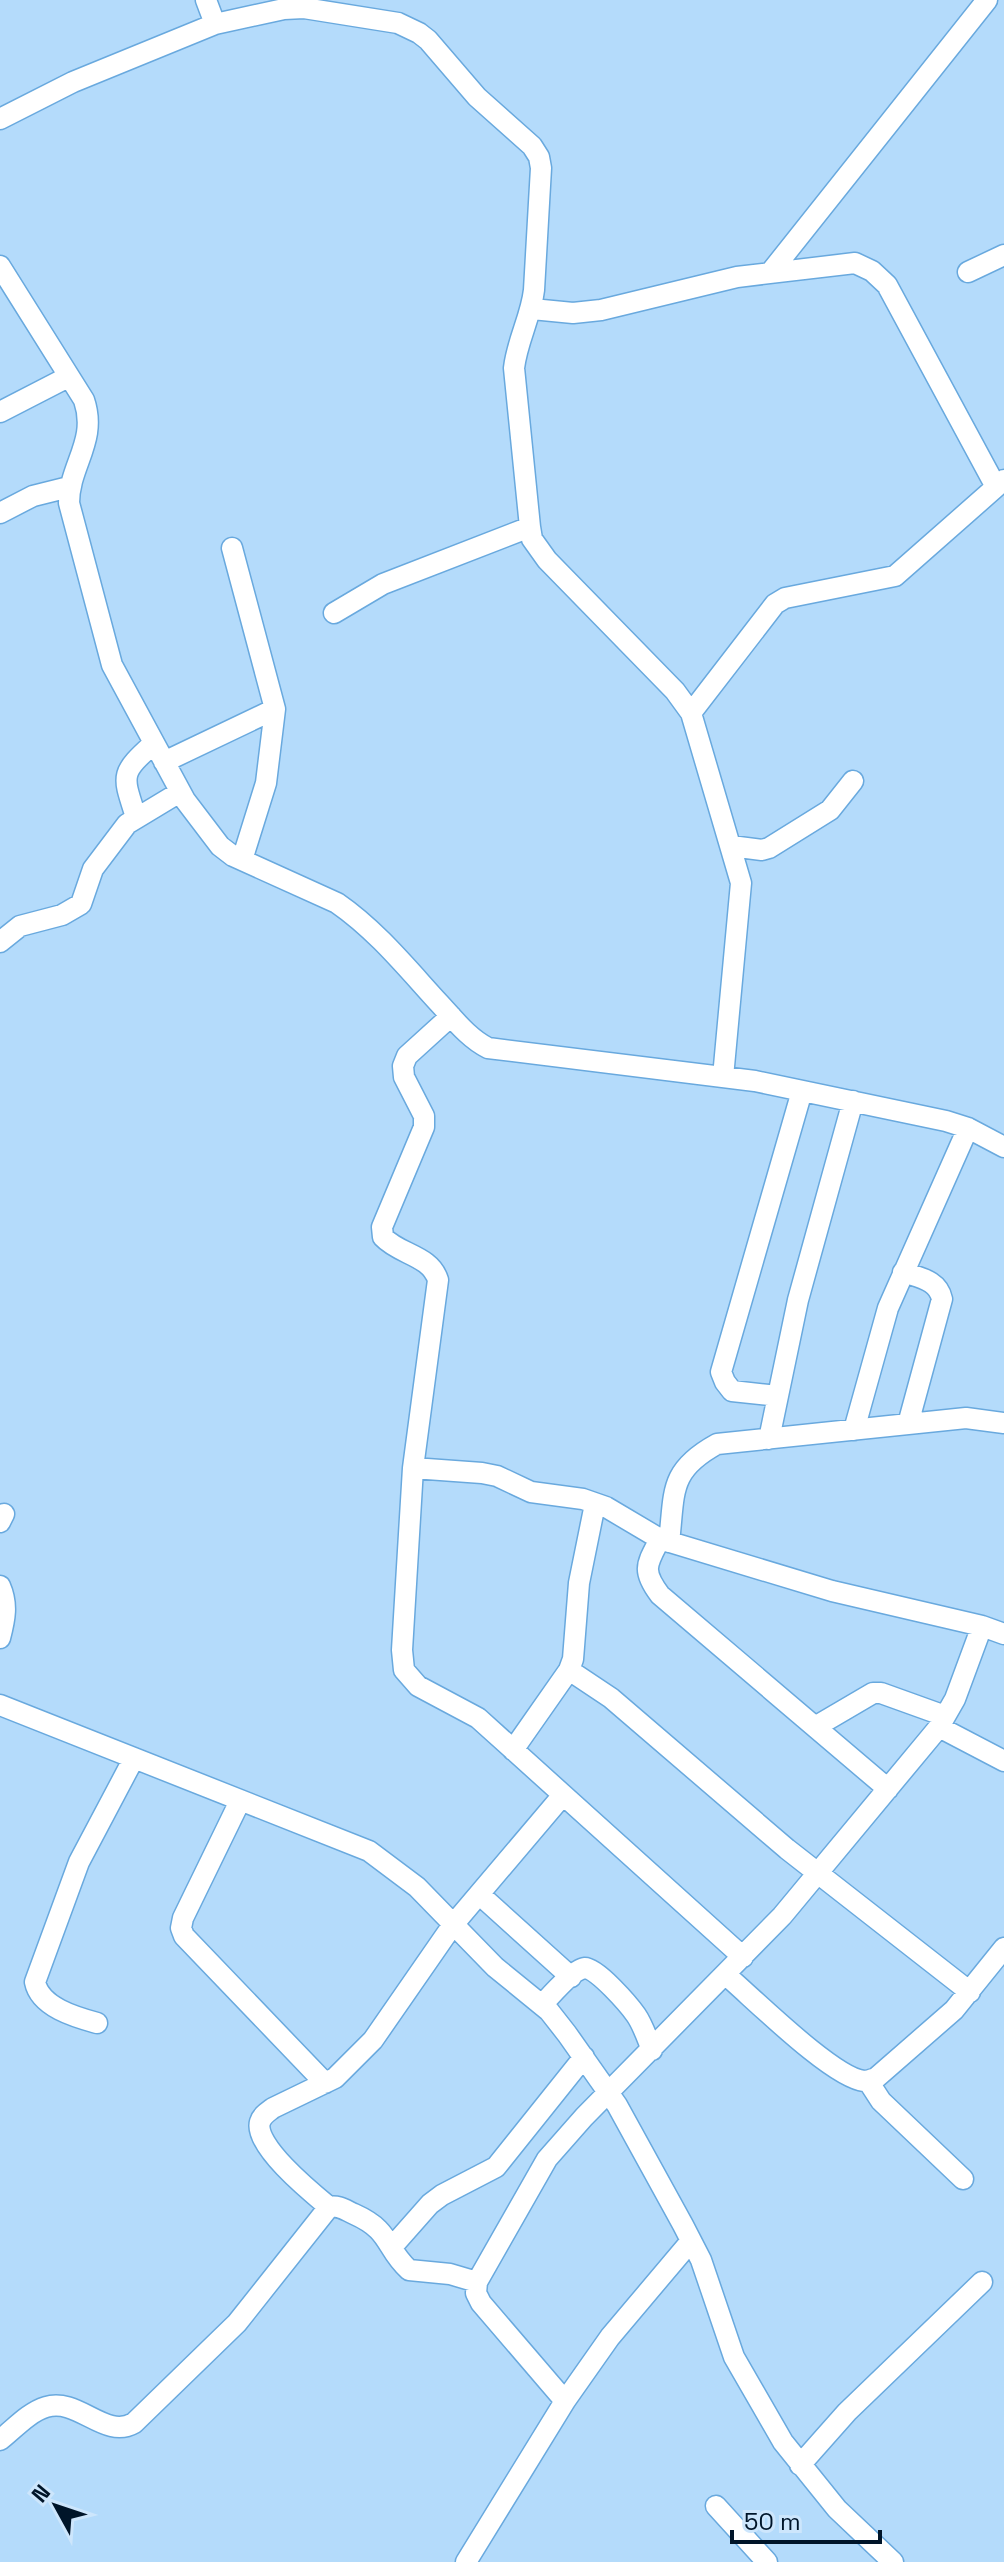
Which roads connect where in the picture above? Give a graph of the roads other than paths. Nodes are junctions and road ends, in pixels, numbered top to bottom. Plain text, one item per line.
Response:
1 (206, 0) edge
2 (987, 0) edge
3 (215, 24) junction
4 (0, 119) edge
5 (1004, 255) edge
6 (968, 272) dead end
7 (770, 273) junction
8 (3, 280) edge
9 (532, 309) junction
10 (68, 377) junction
11 (0, 412) edge
12 (1000, 484) edge
13 (69, 487) junction
14 (0, 513) edge
15 (530, 527) junction
16 (232, 548) dead end
17 (334, 613) dead end
18 (275, 709) junction
19 (691, 713) junction
20 (154, 743) junction
21 (164, 762) junction
22 (853, 781) dead end
23 (180, 792) junction
24 (136, 817) junction
25 (731, 846) junction
26 (242, 860) junction
27 (0, 942) edge
28 (451, 1016) junction
29 (723, 1077) junction
30 (802, 1091) junction
31 (853, 1101) junction
32 (968, 1128) junction
33 (1004, 1147) edge
34 (903, 1272) junction
35 (778, 1396) junction
36 (1004, 1423) edge
37 (908, 1424) junction
38 (854, 1430) junction
39 (769, 1439) junction
40 (413, 1468) junction
41 (595, 1504) junction
42 (664, 1540) junction
43 (0, 1586) edge
44 (982, 1626) junction
45 (1004, 1634) edge
46 (0, 1638) edge
47 (569, 1670) junction
48 (0, 1705) edge
49 (942, 1722) junction
50 (815, 1727) junction
51 (513, 1750) junction
52 (134, 1758) junction
53 (1004, 1761) edge
54 (888, 1789) junction
55 (563, 1795) junction
56 (240, 1801) junction
57 (819, 1874) junction
58 (479, 1894) junction
59 (452, 1926) junction
60 (1004, 1948) edge
61 (743, 1957) junction
62 (726, 1975) junction
63 (571, 1977) junction
64 (970, 1992) junction
65 (542, 2005) junction
66 (97, 2023) dead end
67 (652, 2050) junction
68 (584, 2057) junction
69 (868, 2081) junction
70 (325, 2083) junction
71 (609, 2093) junction
72 (963, 2179) dead end
73 (329, 2207) junction
74 (691, 2241) junction
75 (392, 2247) junction
76 (477, 2282) junction
77 (982, 2282) dead end
78 (565, 2401) junction
79 (0, 2440) edge
80 (800, 2465) junction
81 (716, 2506) dead end
82 (466, 2562) edge
83 (767, 2562) edge
84 (893, 2562) edge

1 - 3 street
2 - 7 street
3 - 4 street
3 - 9 street
5 - 6 street
7 - 9 street
7 - 12 street
8 - 10 street
9 - 15 street
10 - 11 street
10 - 13 street
12 - 19 street
13 - 14 street
13 - 20 street
15 - 17 street
15 - 19 street
16 - 18 street
18 - 21 street
18 - 26 street
19 - 25 street
20 - 21 street
20 - 24 street
21 - 23 street
22 - 25 street
23 - 24 street
23 - 26 street
24 - 27 street
25 - 29 street
26 - 28 street
28 - 29 street
28 - 40 street
29 - 30 street
30 - 31 street
30 - 35 street
31 - 32 street
31 - 35 street
32 - 33 street
32 - 34 street
34 - 37 street
34 - 38 street
35 - 39 street
36 - 37 street
37 - 38 street
38 - 39 street
39 - 42 street
40 - 41 street
40 - 51 street
41 - 42 street
41 - 47 street
42 - 44 street
42 - 50 street
43 - 46 street
44 - 45 street
44 - 49 street
47 - 51 street
47 - 57 street
48 - 52 street
49 - 50 street
49 - 53 street
49 - 54 street
50 - 54 street
51 - 55 street
52 - 56 street
52 - 66 street
54 - 57 street
55 - 58 street
55 - 61 street
56 - 59 street
56 - 70 street
57 - 61 street
57 - 64 street
58 - 59 street
58 - 63 street
59 - 65 street
59 - 70 street
60 - 64 street
61 - 62 street
62 - 67 street
62 - 69 street
63 - 65 street
63 - 67 street
64 - 69 street
65 - 68 street
67 - 71 street
68 - 71 street
68 - 75 street
69 - 72 street
70 - 73 street
71 - 74 street
71 - 76 street
73 - 75 street
73 - 79 street
74 - 78 street
74 - 80 street
75 - 76 street
76 - 78 street
77 - 80 street
78 - 82 street
80 - 84 street
81 - 83 street

